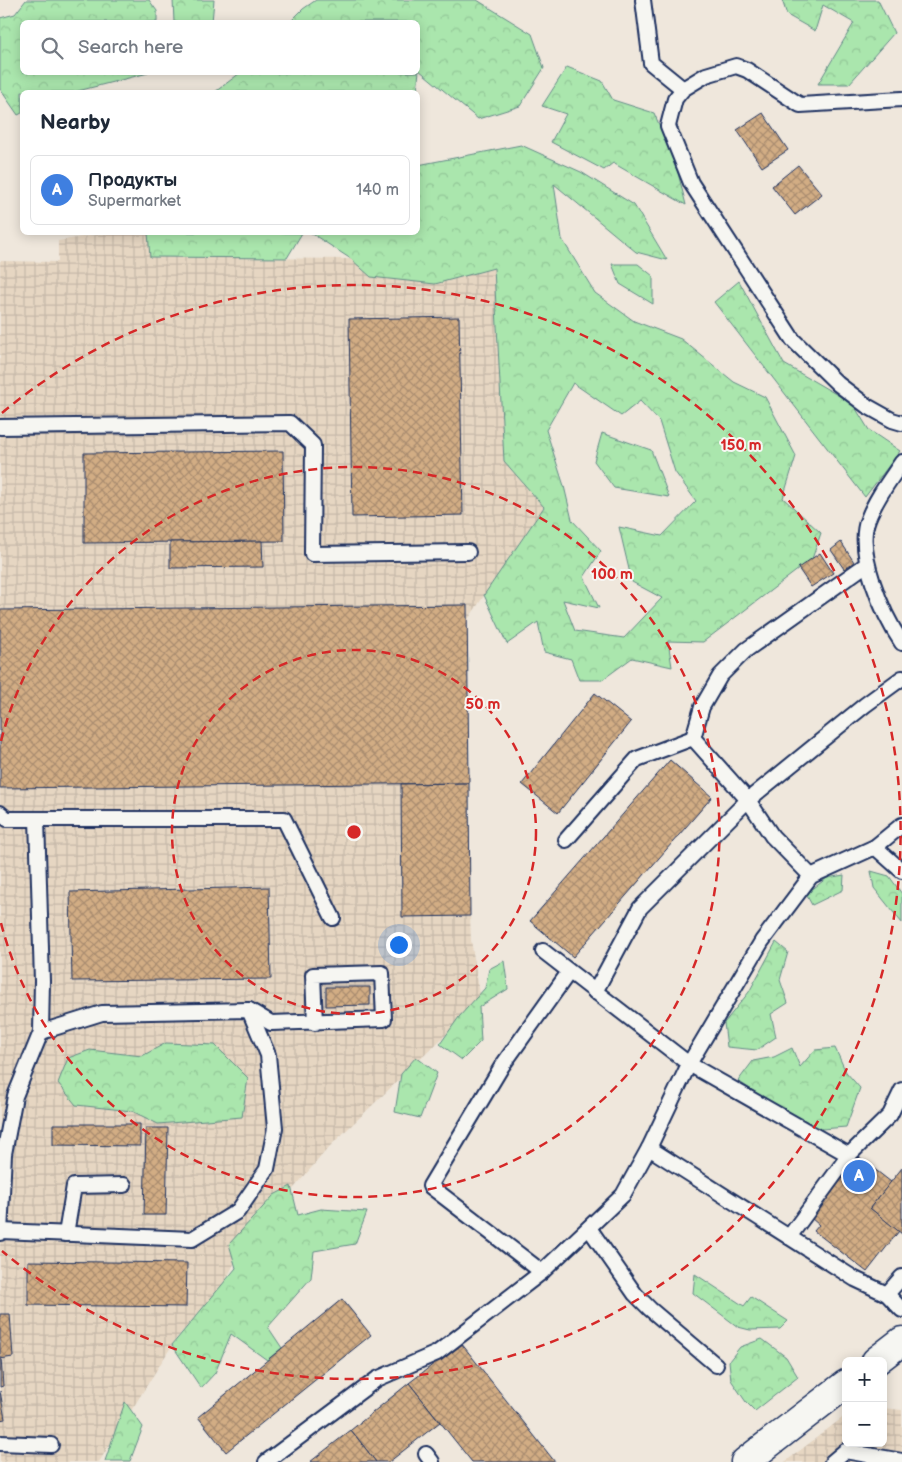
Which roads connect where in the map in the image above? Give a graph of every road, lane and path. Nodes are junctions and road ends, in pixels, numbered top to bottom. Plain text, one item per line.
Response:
1 (643, 0) edge
2 (683, 89) junction
3 (902, 99) edge
4 (902, 423) edge
5 (0, 427) edge
6 (902, 462) edge
7 (468, 552) dead end
8 (868, 564) junction
9 (902, 643) edge
10 (902, 678) edge
11 (693, 738) junction
12 (748, 800) junction
13 (0, 813) edge
14 (38, 819) junction
15 (902, 825) edge
16 (566, 840) dead end
17 (875, 847) junction
18 (902, 871) edge
19 (811, 876) junction
20 (333, 918) dead end
21 (543, 951) dead end
22 (569, 972) junction
23 (595, 992) junction
24 (249, 1010) junction
25 (315, 1023) junction
26 (40, 1032) junction
27 (689, 1064) junction
28 (902, 1090) edge
29 (649, 1148) junction
30 (848, 1155) junction
31 (124, 1184) dead end
32 (589, 1228) junction
33 (0, 1232) edge
34 (66, 1234) junction
35 (789, 1237) junction
36 (542, 1272) junction
37 (902, 1277) edge
38 (887, 1294) junction
39 (902, 1310) edge
40 (902, 1341) edge
41 (881, 1357) edge
42 (716, 1364) dead end
43 (842, 1387) edge
44 (0, 1444) edge
45 (50, 1445) dead end
46 (902, 1461) edge
47 (266, 1462) edge
48 (745, 1462) edge
49 (832, 1462) edge

1 - 2 lane
2 - 3 lane
2 - 4 lane
5 - 7 lane
6 - 8 lane
8 - 9 lane
8 - 11 lane
10 - 12 lane
11 - 12 lane
11 - 16 lane
12 - 19 lane
12 - 23 lane
13 - 14 lane
14 - 20 lane
14 - 26 lane
15 - 17 lane
17 - 18 lane
17 - 19 lane
19 - 27 lane
21 - 22 lane
22 - 23 lane
22 - 36 lane
23 - 27 lane
24 - 25 lane
24 - 26 lane
24 - 34 lane
25 - 25 lane
26 - 33 lane
27 - 29 lane
27 - 30 lane
28 - 30 lane
29 - 32 lane
29 - 35 lane
30 - 35 lane
31 - 34 lane
32 - 36 lane
32 - 42 lane
33 - 34 lane
35 - 38 lane
36 - 47 lane
37 - 38 lane
38 - 39 lane
40 - 41 street
43 - 48 street
44 - 45 lane
46 - 49 lane

